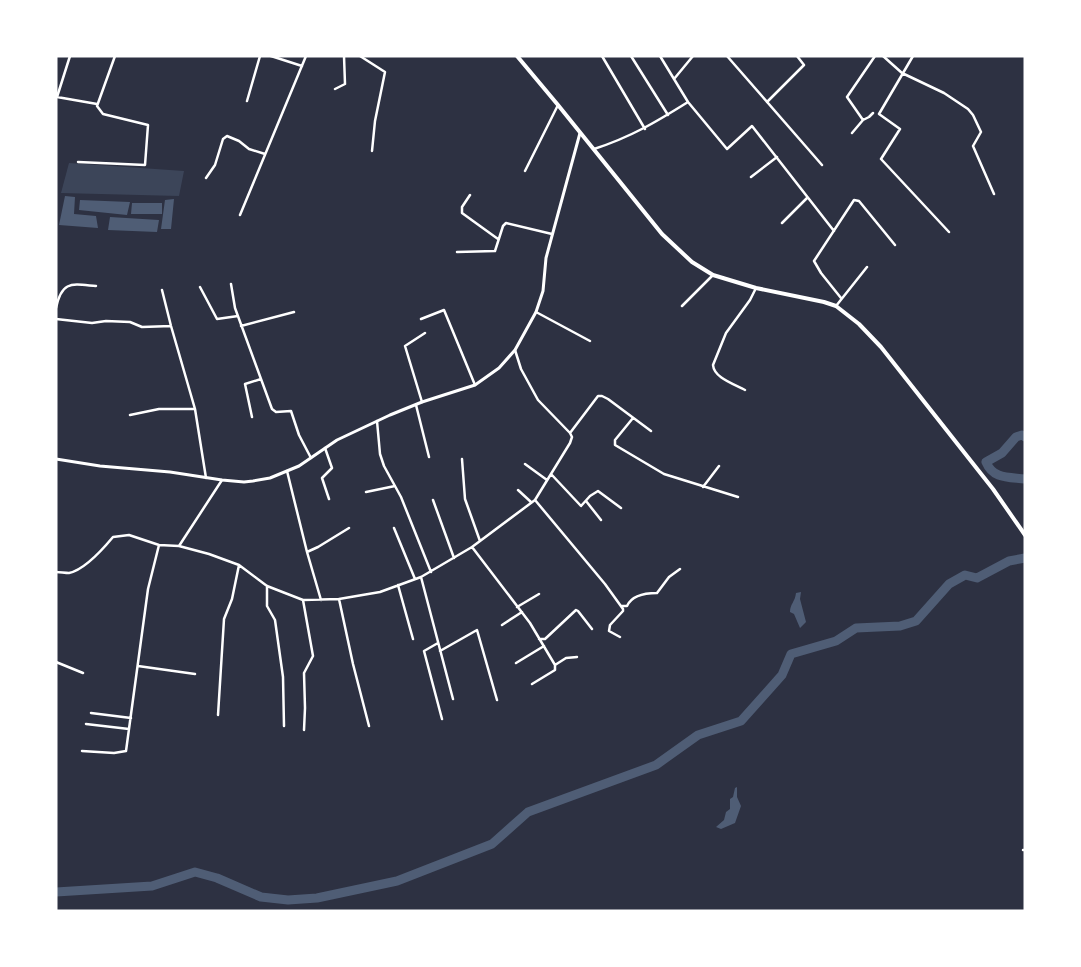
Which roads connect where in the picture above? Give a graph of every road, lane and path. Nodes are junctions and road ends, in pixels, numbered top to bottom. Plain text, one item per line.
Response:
1 (70, 56) edge
2 (115, 56) edge
3 (260, 56) edge
4 (271, 56) edge
5 (306, 56) edge
6 (344, 56) edge
7 (360, 56) edge
8 (517, 56) edge
9 (602, 56) edge
10 (631, 56) edge
11 (660, 56) edge
12 (693, 56) edge
13 (727, 56) edge
14 (797, 56) edge
15 (875, 56) edge
16 (883, 56) edge
17 (913, 56) edge
18 (302, 66) junction
19 (902, 73) junction
20 (56, 79) edge
21 (674, 79) junction
22 (62, 80) junction
23 (335, 89) dead end
24 (248, 101) dead end
25 (688, 102) junction
26 (767, 102) junction
27 (97, 104) junction
28 (558, 105) junction
29 (873, 113) dead end
30 (668, 115) junction
31 (863, 120) junction
32 (645, 129) junction
33 (580, 132) junction
34 (852, 133) dead end
35 (593, 149) junction
36 (372, 151) dead end
37 (265, 154) junction
38 (777, 157) junction
39 (78, 162) dead end
40 (822, 165) dead end
41 (525, 171) dead end
42 (751, 177) dead end
43 (206, 178) dead end
44 (994, 194) dead end
45 (470, 195) dead end
46 (808, 197) junction
47 (240, 215) dead end
48 (782, 223) dead end
49 (834, 231) junction
50 (950, 232) dead end
51 (552, 234) junction
52 (498, 239) junction
53 (896, 245) dead end
54 (457, 252) dead end
55 (867, 267) dead end
56 (713, 275) junction
57 (232, 284) dead end
58 (96, 286) dead end
59 (200, 287) dead end
60 (756, 288) junction
61 (162, 290) dead end
62 (841, 298) junction
63 (682, 306) dead end
64 (836, 306) junction
65 (56, 308) edge
66 (294, 312) dead end
67 (536, 312) junction
68 (238, 316) junction
69 (56, 319) edge
70 (421, 319) dead end
71 (171, 326) junction
72 (241, 326) junction
73 (425, 333) dead end
74 (590, 341) dead end
75 (515, 350) junction
76 (261, 379) junction
77 (476, 385) junction
78 (745, 390) dead end
79 (422, 402) junction
80 (416, 404) junction
81 (196, 409) junction
82 (130, 415) dead end
83 (252, 417) dead end
84 (633, 418) junction
85 (377, 421) junction
86 (651, 431) dead end
87 (570, 433) junction
88 (325, 448) junction
89 (428, 457) dead end
90 (312, 458) junction
91 (56, 459) edge
92 (462, 459) dead end
93 (525, 464) dead end
94 (720, 466) dead end
95 (287, 471) junction
96 (551, 474) junction
97 (206, 478) junction
98 (222, 480) junction
99 (547, 480) junction
100 (395, 486) junction
101 (703, 487) junction
102 (518, 490) dead end
103 (366, 492) dead end
104 (738, 497) dead end
105 (329, 499) dead end
106 (434, 500) dead end
107 (535, 500) junction
108 (586, 501) junction
109 (531, 503) junction
110 (621, 508) dead end
111 (601, 520) dead end
112 (349, 528) dead end
113 (394, 528) dead end
114 (1025, 535) edge
115 (480, 541) junction
116 (159, 544) junction
117 (179, 546) junction
118 (472, 547) junction
119 (306, 552) junction
120 (454, 558) junction
121 (239, 565) junction
122 (680, 569) dead end
123 (56, 572) edge
124 (431, 572) junction
125 (420, 577) junction
126 (415, 579) junction
127 (398, 585) junction
128 (267, 586) junction
129 (539, 594) dead end
130 (339, 599) junction
131 (303, 600) junction
132 (321, 600) junction
133 (621, 606) junction
134 (517, 607) junction
135 (522, 612) junction
136 (502, 625) dead end
137 (592, 630) dead end
138 (620, 637) dead end
139 (413, 639) dead end
140 (539, 639) junction
141 (438, 643) junction
142 (544, 646) junction
143 (440, 651) junction
144 (577, 657) dead end
145 (56, 662) edge
146 (516, 663) dead end
147 (555, 665) junction
148 (138, 666) junction
149 (83, 673) dead end
150 (195, 674) dead end
151 (532, 684) dead end
152 (454, 698) dead end
153 (497, 700) dead end
154 (91, 713) dead end
155 (218, 715) dead end
156 (131, 718) junction
157 (442, 719) dead end
158 (86, 724) dead end
159 (284, 726) dead end
160 (368, 726) dead end
161 (129, 729) junction
162 (304, 730) dead end
163 (82, 751) dead end

1 - 22 street
2 - 27 street
3 - 24 street
4 - 18 street
5 - 18 street
6 - 23 street
7 - 36 street
8 - 28 main road
9 - 32 street
10 - 30 street
11 - 21 street
12 - 21 street
13 - 26 street
14 - 26 street
15 - 31 street
16 - 19 street
17 - 19 street
18 - 37 street
19 - 44 street
19 - 50 street
20 - 22 street
21 - 25 street
22 - 27 street
25 - 30 street
25 - 38 street
26 - 40 street
27 - 39 street
28 - 33 main road
28 - 41 street
29 - 31 street
30 - 32 street
31 - 34 street
32 - 35 street
33 - 35 main road
33 - 51 street
35 - 56 main road
37 - 43 street
37 - 47 street
38 - 42 street
38 - 46 street
45 - 52 street
46 - 48 street
46 - 49 street
49 - 53 street
49 - 62 street
51 - 52 street
51 - 67 street
52 - 54 street
55 - 62 street
56 - 60 main road
56 - 63 street
57 - 68 street
58 - 65 street
59 - 68 street
60 - 64 main road
60 - 78 street
61 - 71 street
62 - 64 street
64 - 114 main road
66 - 72 street
67 - 74 street
67 - 75 street
68 - 72 street
69 - 71 street
70 - 77 street
71 - 81 street
72 - 76 street
73 - 79 street
75 - 77 street
75 - 87 street
76 - 83 street
76 - 90 street
77 - 79 street
79 - 80 street
80 - 85 street
80 - 89 street
81 - 82 street
81 - 97 street
84 - 86 street
84 - 87 street
84 - 101 street
85 - 88 street
85 - 100 street
87 - 96 street
88 - 90 street
88 - 105 street
90 - 95 street
91 - 97 street
92 - 115 street
93 - 99 street
94 - 101 street
95 - 98 street
95 - 119 street
96 - 99 street
96 - 108 street
97 - 98 street
98 - 117 street
99 - 107 street
100 - 103 street
100 - 124 street
101 - 104 street
102 - 109 street
106 - 120 street
107 - 109 street
107 - 133 street
108 - 110 street
108 - 111 street
109 - 115 street
112 - 119 street
113 - 126 street
115 - 118 street
116 - 117 street
116 - 123 street
116 - 148 street
117 - 121 street
118 - 120 street
118 - 134 street
119 - 132 street
120 - 124 street
121 - 128 street
121 - 155 street
122 - 133 street
124 - 125 street
125 - 126 street
125 - 141 street
126 - 127 street
127 - 130 street
127 - 139 street
128 - 131 street
128 - 159 street
129 - 134 street
130 - 132 street
130 - 160 street
131 - 132 street
131 - 162 street
133 - 138 street
134 - 135 street
135 - 136 street
135 - 140 street
137 - 140 street
140 - 142 street
141 - 143 street
141 - 157 street
142 - 146 street
142 - 147 street
143 - 152 street
143 - 153 street
144 - 147 street
145 - 149 street
147 - 151 street
148 - 150 street
148 - 156 street
154 - 156 street
156 - 161 street
158 - 161 street
161 - 163 street

